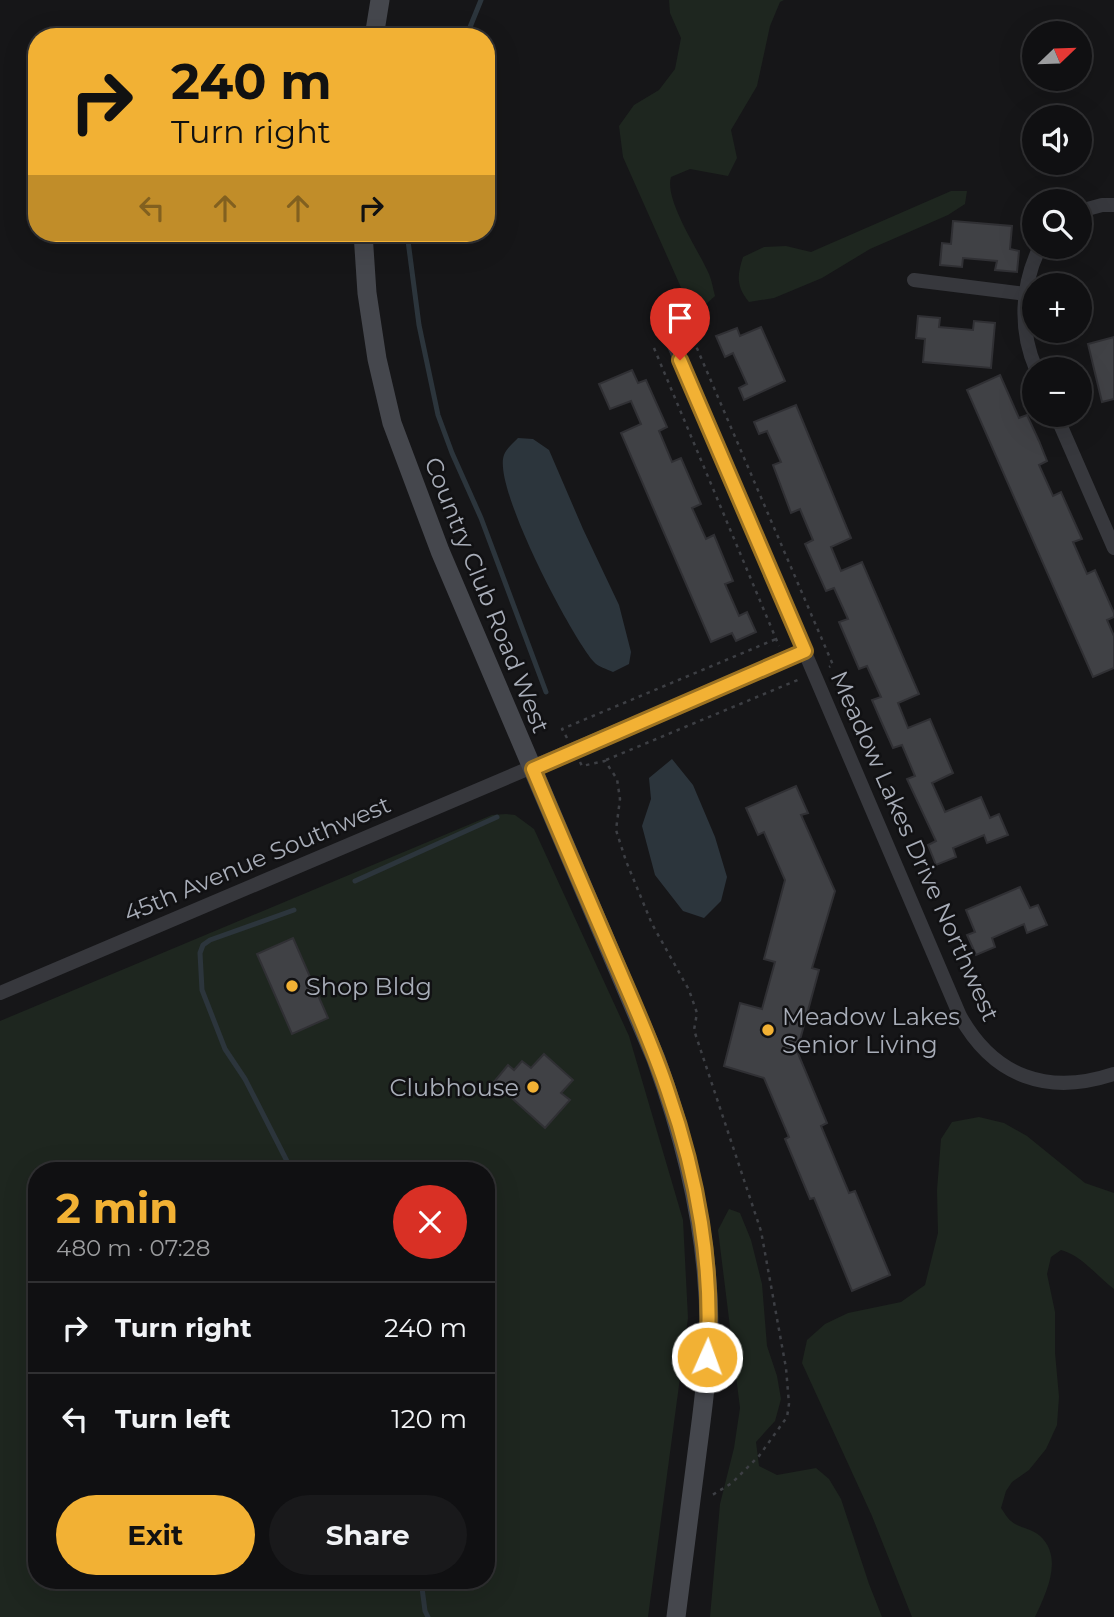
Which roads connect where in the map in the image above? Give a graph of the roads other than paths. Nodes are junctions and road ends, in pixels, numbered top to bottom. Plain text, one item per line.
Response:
1 (380, 0) edge
2 (375, 28) edge
3 (1114, 205) edge
4 (1092, 208) edge
5 (364, 242) edge
6 (914, 280) dead end
7 (1022, 294) edge
8 (670, 336) dead end
9 (1061, 427) edge
10 (1114, 548) edge
11 (805, 651) junction
12 (533, 769) junction
13 (0, 993) edge
14 (1114, 1074) edge
15 (676, 1617) edge

1 - 2 main road
3 - 4 street
5 - 12 main road, Country Club Road West
6 - 7 street
8 - 11 street, Meadow Lakes Drive Northwest
9 - 10 street
11 - 12 street, 45th Avenue Southwest
11 - 14 street, Meadow Lakes Drive Northwest
12 - 13 street, 45th Avenue Southwest
12 - 15 main road, Country Club Road West

